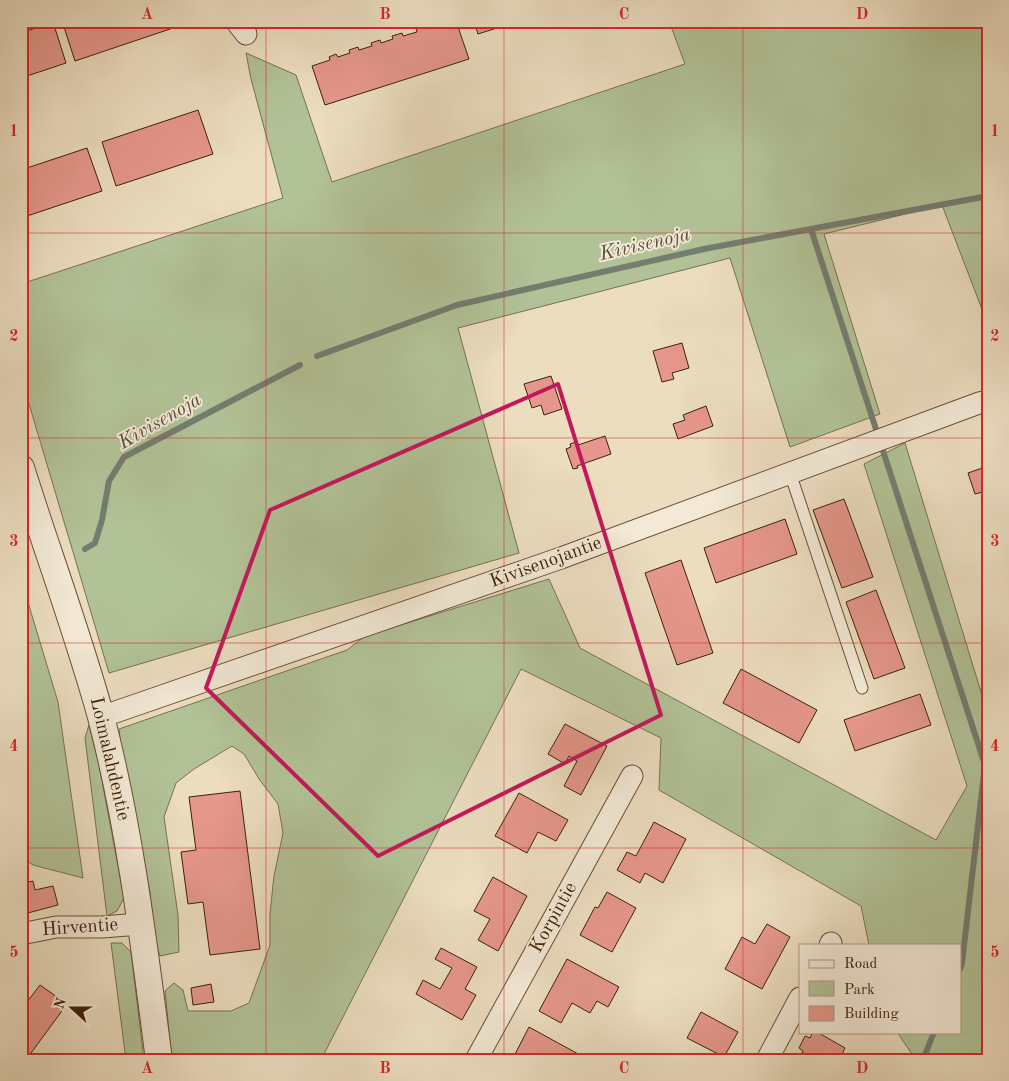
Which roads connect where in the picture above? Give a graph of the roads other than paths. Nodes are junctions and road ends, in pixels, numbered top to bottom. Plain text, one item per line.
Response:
1 (988, 401) edge
2 (21, 468) edge
3 (790, 473) junction
4 (862, 688) dead end
5 (101, 717) junction
6 (632, 776) dead end
7 (140, 924) junction
8 (21, 934) edge
9 (799, 1000) edge
10 (159, 1060) edge
11 (476, 1060) edge
12 (767, 1060) edge

1 - 3 street, Kivisenojantie
2 - 5 street, Loimalahdentie
3 - 4 lane
3 - 5 street, Kivisenojantie
5 - 7 street, Loimalahdentie
6 - 11 street, Korpintie
7 - 8 street, Hirventie
7 - 10 street, Loimalahdentie
9 - 12 street

